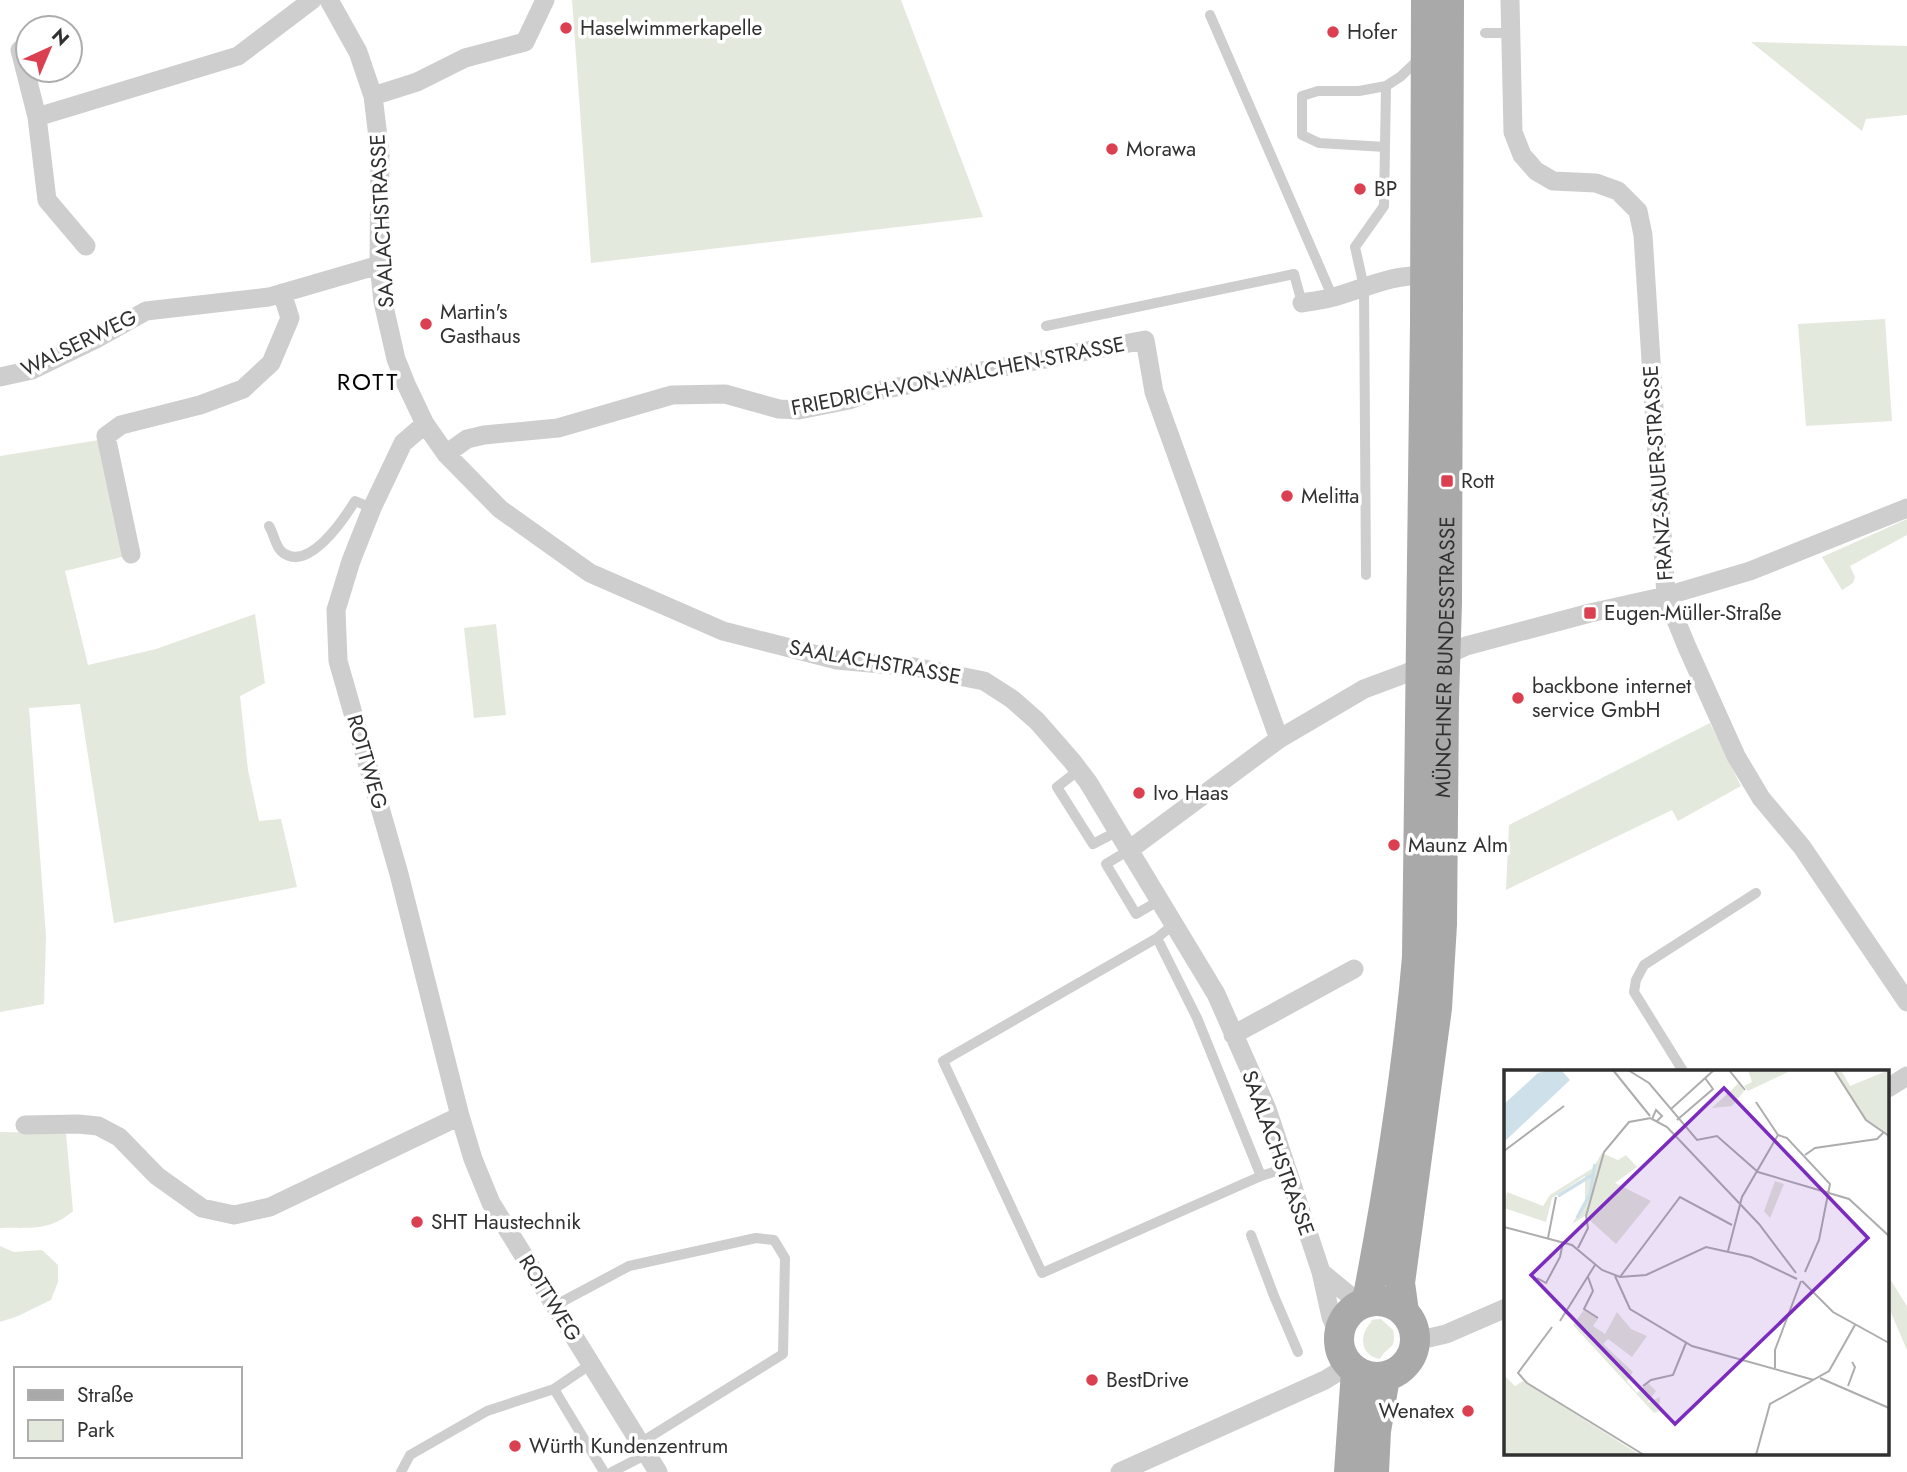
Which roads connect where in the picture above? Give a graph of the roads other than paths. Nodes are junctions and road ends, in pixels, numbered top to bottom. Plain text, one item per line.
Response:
1 (312, 0) edge
2 (328, 0) edge
3 (545, 0) edge
4 (1426, 0) edge
5 (1450, 0) edge
6 (1510, 0) edge
7 (1210, 15) dead end
8 (1485, 33) dead end
9 (1511, 33) junction
10 (1426, 54) junction
11 (29, 84) edge
12 (1386, 86) junction
13 (373, 96) junction
14 (37, 117) junction
15 (1385, 147) junction
16 (86, 246) dead end
17 (380, 265) junction
18 (1425, 276) junction
19 (1364, 287) junction
20 (282, 293) junction
21 (1333, 298) junction
22 (1302, 303) joint
23 (1046, 326) dead end
24 (0, 377) edge
25 (425, 424) junction
26 (446, 454) junction
27 (372, 508) junction
28 (1907, 508) edge
29 (270, 526) dead end
30 (131, 554) dead end
31 (1366, 575) dead end
32 (1667, 596) junction
33 (1433, 661) junction
34 (1279, 739) junction
35 (1079, 770) junction
36 (1118, 831) junction
37 (1129, 850) junction
38 (1756, 893) dead end
39 (1160, 900) junction
40 (1174, 924) junction
41 (1157, 938) junction
42 (1354, 969) dead end
43 (1907, 1002) edge
44 (1233, 1035) junction
45 (1683, 1070) edge
46 (1907, 1076) edge
47 (1890, 1087) edge
48 (460, 1116) junction
49 (25, 1125) dead end
50 (1286, 1168) junction
51 (1261, 1176) junction
52 (1251, 1235) dead end
53 (1321, 1272) junction
54 (1364, 1303) junction
55 (554, 1306) junction
56 (1504, 1309) edge
57 (1404, 1312) junction
58 (1339, 1334) junction
59 (1416, 1342) junction
60 (1298, 1352) dead end
61 (591, 1364) junction
62 (1352, 1368) junction
63 (1385, 1377) junction
64 (554, 1389) junction
65 (644, 1449) junction
66 (401, 1472) edge
67 (604, 1472) edge
68 (612, 1472) edge
69 (658, 1472) edge
70 (1120, 1472) edge
71 (1349, 1472) edge
72 (1374, 1472) edge

1 - 14 street
2 - 13 street, SAALACHSTRASSE
3 - 13 street
4 - 10 main road, MÜNCHNER BUNDESSTRASSE
5 - 33 main road, MÜNCHNER BUNDESSTRASSE
6 - 9 street, FRANZ-SAUER-STRASSE
7 - 21 lane
8 - 9 lane
9 - 32 street, FRANZ-SAUER-STRASSE
10 - 12 lane
10 - 18 main road, MÜNCHNER BUNDESSTRASSE
11 - 14 street
12 - 15 lane
12 - 15 lane
13 - 17 street, SAALACHSTRASSE
14 - 16 street
15 - 19 lane
17 - 20 street, WALSERWEG
17 - 25 street, SAALACHSTRASSE
18 - 19 street
18 - 33 main road, MÜNCHNER BUNDESSTRASSE
19 - 21 street
19 - 31 lane
20 - 24 street, WALSERWEG
20 - 30 street
21 - 22 street
22 - 23 lane
25 - 26 street, SAALACHSTRASSE
25 - 27 street, ROTTWEG
26 - 34 street, FRIEDRICH-VON-WALCHEN-STRASSE
26 - 35 street, SAALACHSTRASSE
27 - 29 lane
27 - 48 street, ROTTWEG
28 - 32 street
32 - 33 street
32 - 43 street, FRANZ-SAUER-STRASSE
33 - 34 street
33 - 54 main road, MÜNCHNER BUNDESSTRASSE
33 - 57 main road, MÜNCHNER BUNDESSTRASSE
34 - 37 street
35 - 36 street, SAALACHSTRASSE
35 - 36 lane
36 - 37 street, SAALACHSTRASSE
37 - 39 street, SAALACHSTRASSE
37 - 39 lane
38 - 45 lane
39 - 40 street, SAALACHSTRASSE
40 - 41 lane
40 - 44 street, SAALACHSTRASSE
41 - 51 lane
41 - 51 lane
42 - 44 street
44 - 50 street, SAALACHSTRASSE
46 - 47 street
48 - 49 street
48 - 55 street, ROTTWEG
50 - 51 lane
50 - 53 street, SAALACHSTRASSE
52 - 60 lane
53 - 54 street
53 - 58 street, SAALACHSTRASSE
54 - 57 main road
54 - 58 main road
55 - 61 street, ROTTWEG
55 - 65 lane
56 - 59 street
57 - 59 main road
58 - 62 main road
59 - 63 main road
61 - 64 lane
61 - 65 street, ROTTWEG
62 - 63 main road
62 - 70 street
62 - 71 main road
63 - 72 main road
64 - 66 lane
64 - 67 lane
65 - 68 lane
65 - 69 street, ROTTWEG

